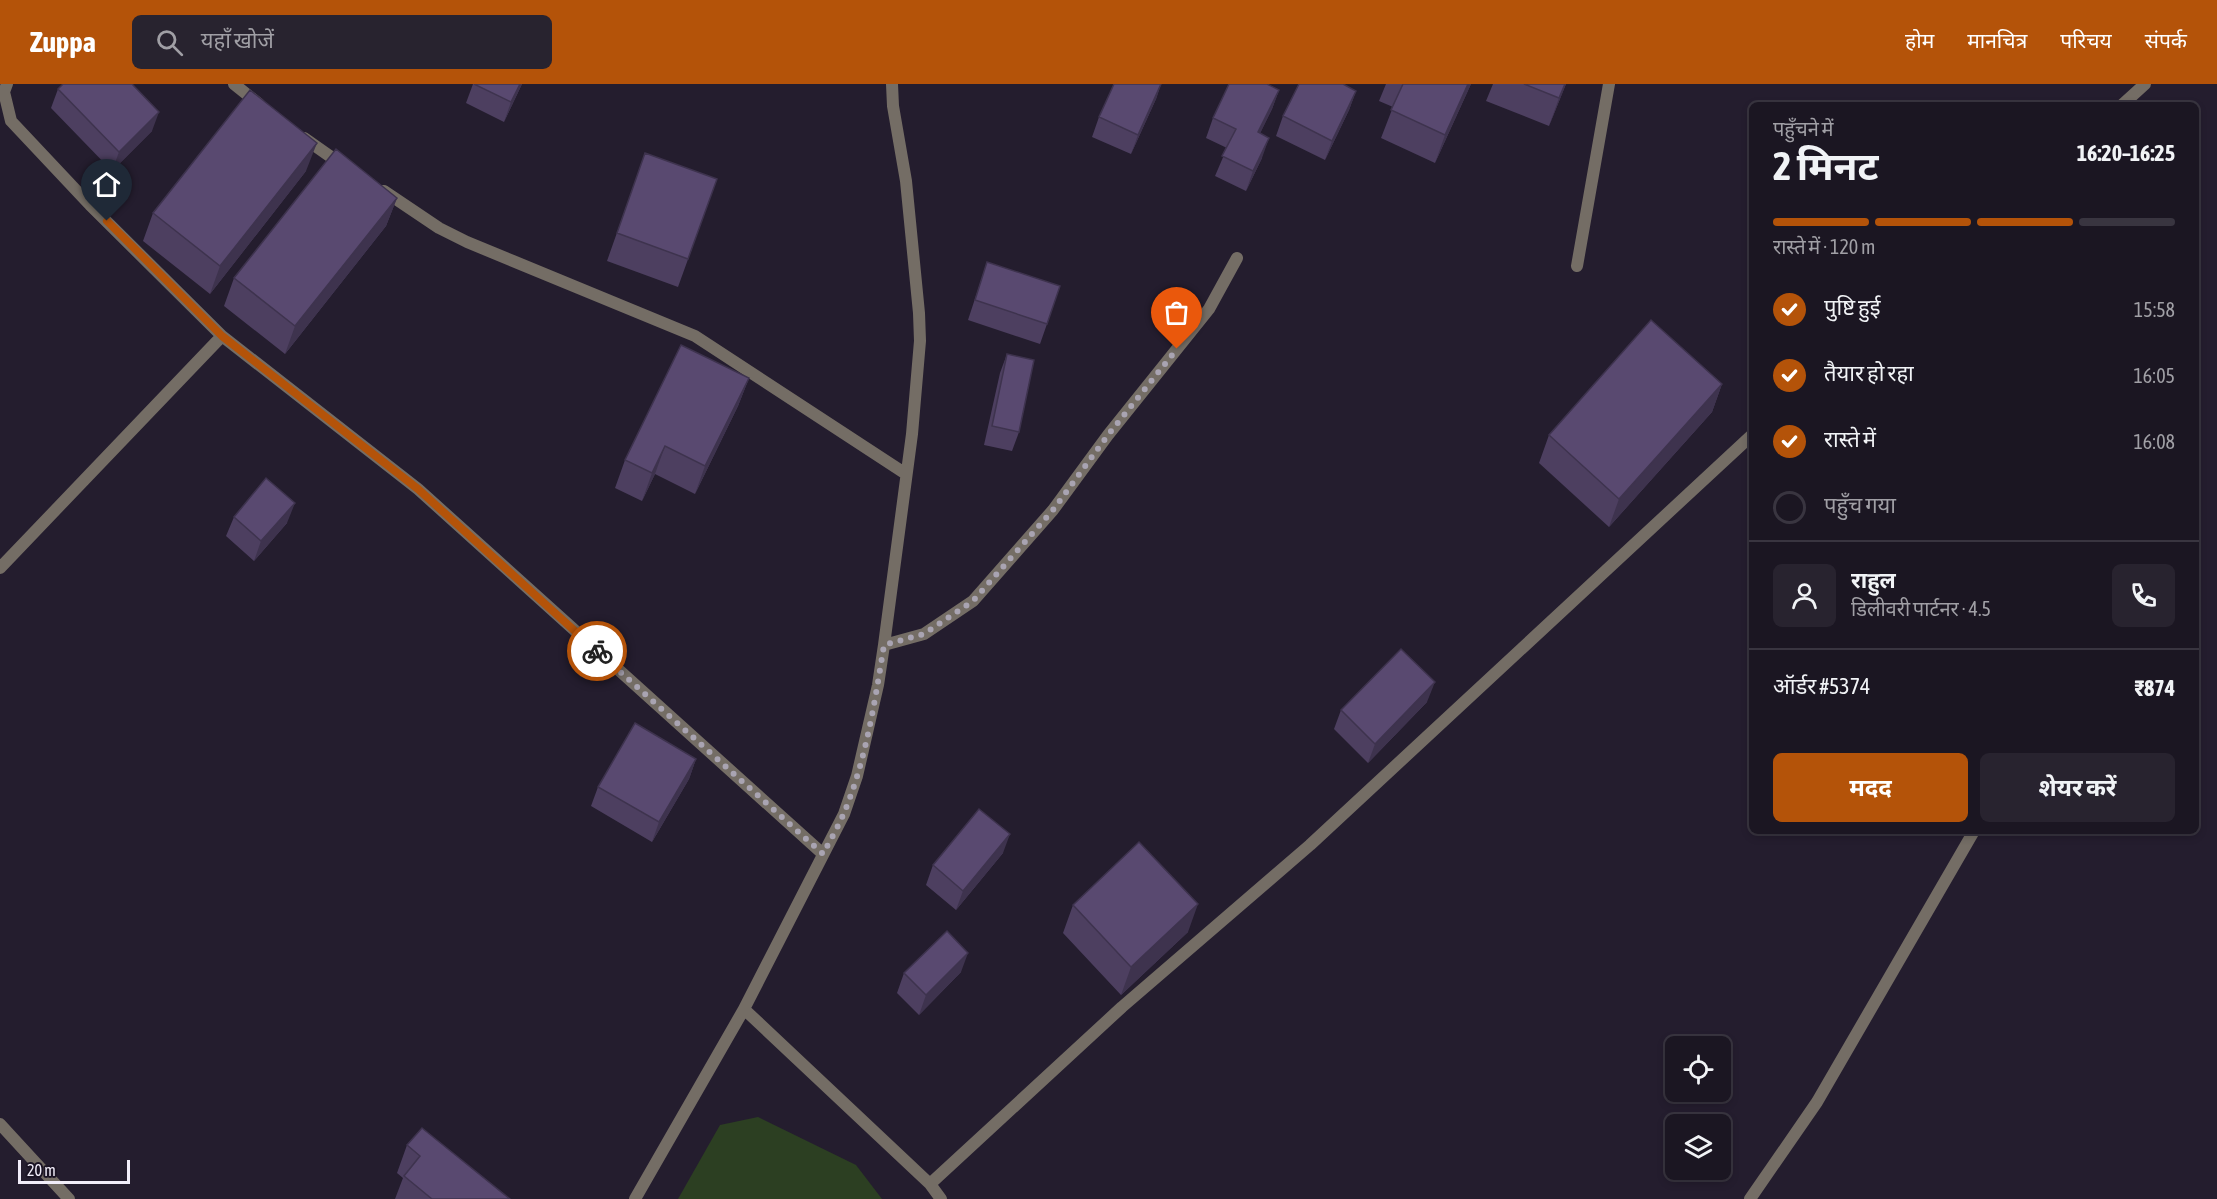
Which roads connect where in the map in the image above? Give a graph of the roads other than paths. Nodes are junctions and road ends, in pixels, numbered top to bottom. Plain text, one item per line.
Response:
1 (7, 84) edge
2 (234, 84) edge
3 (892, 84) edge
4 (1609, 84) edge
5 (2145, 84) edge
6 (2125, 102) edge
7 (269, 112) edge
8 (294, 131) edge
9 (351, 170) edge
10 (370, 183) edge
11 (1237, 258) dead end
12 (1577, 266) dead end
13 (222, 336) junction
14 (1749, 438) edge
15 (906, 474) junction
16 (0, 568) edge
17 (884, 645) junction
18 (1972, 834) edge
19 (823, 854) junction
20 (744, 1009) junction
21 (0, 1124) edge
22 (930, 1184) junction
23 (69, 1199) edge
24 (635, 1199) edge
25 (941, 1199) edge
26 (1750, 1199) edge

1 - 13 street
2 - 7 street
3 - 15 street
4 - 12 street
5 - 6 street
8 - 9 street
10 - 15 street
11 - 17 street
13 - 16 street
13 - 19 street
14 - 22 street
15 - 17 street
17 - 19 street
18 - 26 street
19 - 20 street
20 - 22 street
20 - 24 street
21 - 23 street
22 - 25 street

